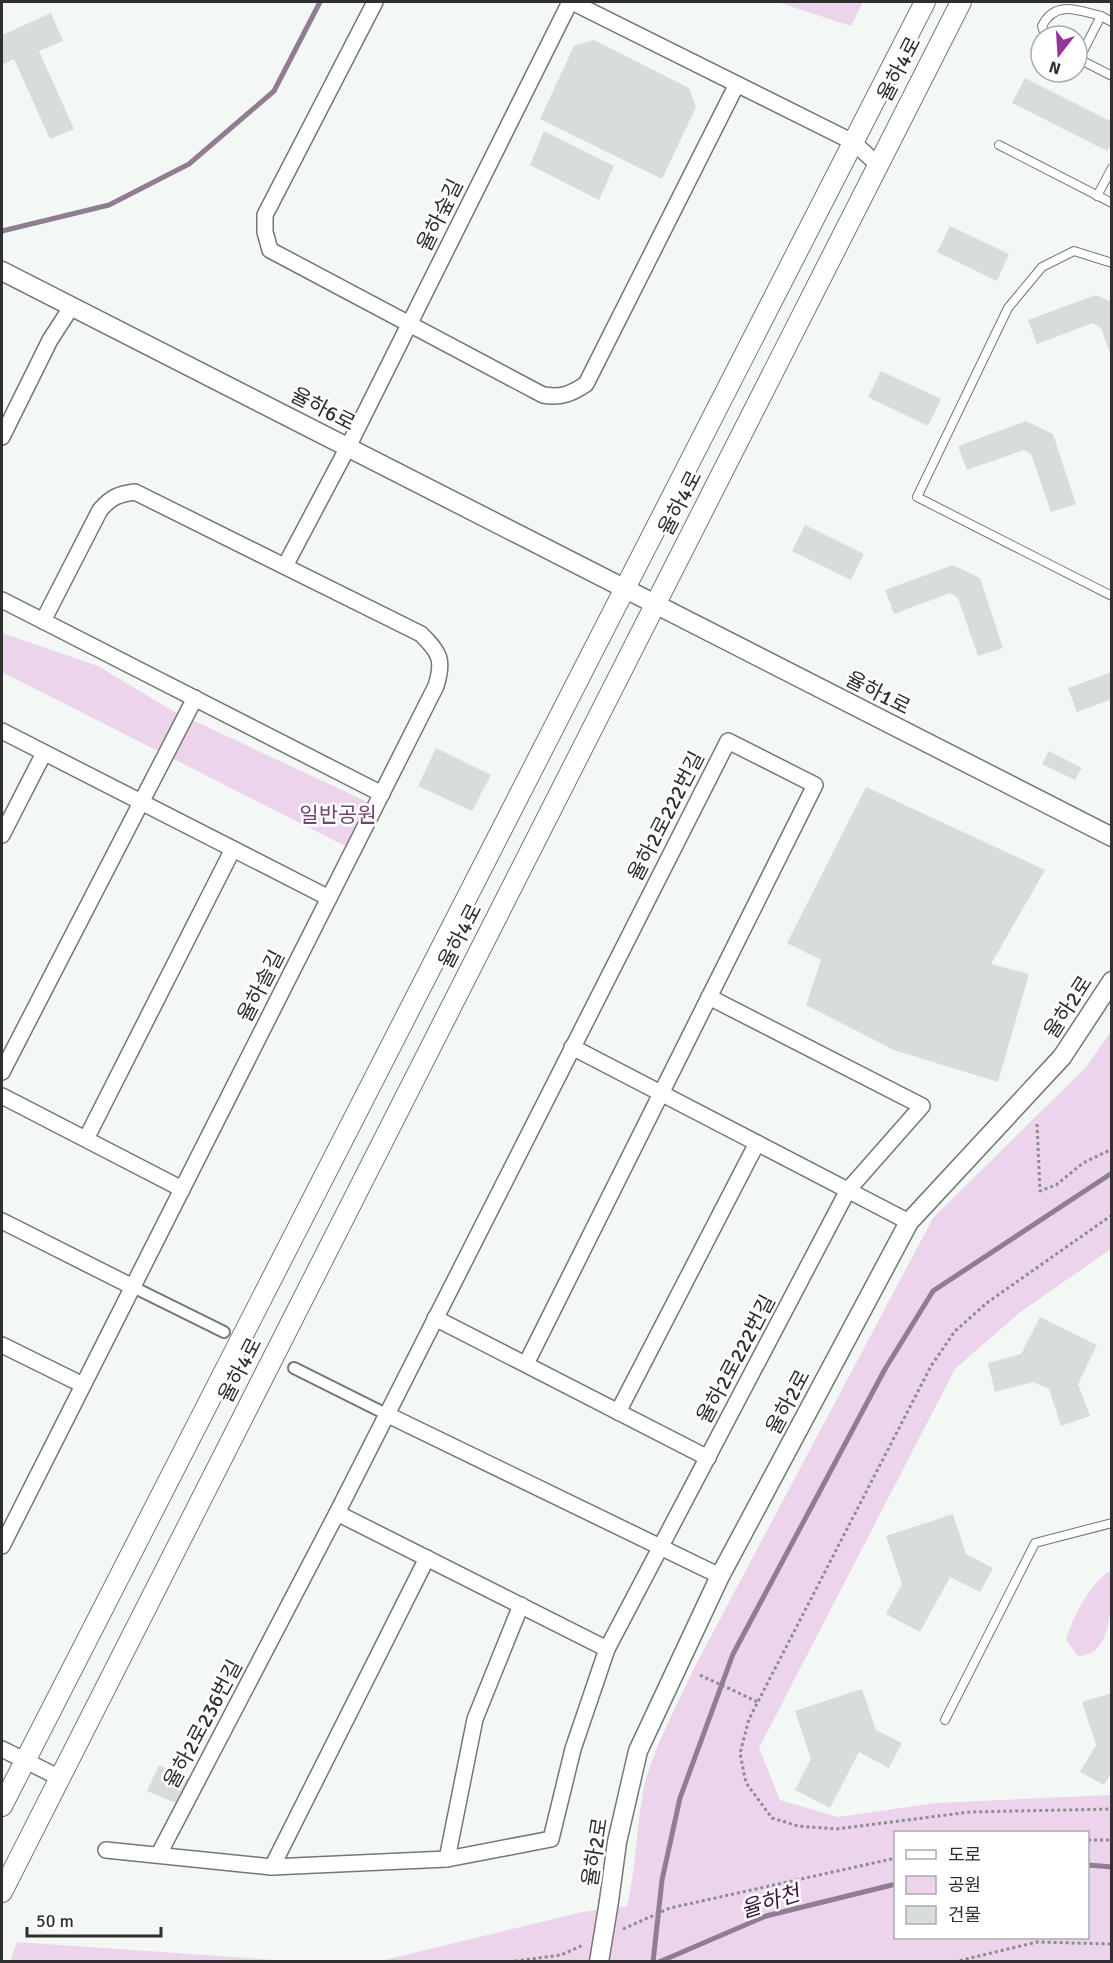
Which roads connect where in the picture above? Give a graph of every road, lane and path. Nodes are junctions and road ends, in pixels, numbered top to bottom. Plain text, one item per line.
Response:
1 (375, 2) edge
2 (571, 2) edge
3 (925, 2) edge
4 (961, 2) edge
5 (1101, 16) junction
6 (1112, 22) edge
7 (1043, 24) edge
8 (1112, 76) edge
9 (737, 84) junction
10 (853, 142) junction
11 (999, 145) dead end
12 (878, 165) junction
13 (1112, 168) edge
14 (1098, 196) junction
15 (1112, 203) edge
16 (1112, 263) edge
17 (2, 271) edge
18 (72, 306) junction
19 (409, 324) junction
20 (2, 437) edge
21 (348, 447) junction
22 (285, 566) junction
23 (624, 588) junction
24 (1112, 596) edge
25 (2, 600) edge
26 (655, 604) junction
27 (43, 621) junction
28 (195, 698) junction
29 (2, 731) edge
30 (44, 753) junction
31 (382, 794) junction
32 (140, 802) junction
33 (2, 835) edge
34 (1112, 837) edge
35 (233, 849) junction
36 (329, 898) junction
37 (1112, 981) edge
38 (709, 997) junction
39 (573, 1047) junction
40 (2, 1072) edge
41 (661, 1093) junction
42 (2, 1096) edge
43 (1037, 1124) dead end
44 (86, 1139) junction
45 (757, 1143) junction
46 (1112, 1149) edge
47 (182, 1189) junction
48 (848, 1190) junction
49 (1112, 1215) edge
50 (2, 1221) edge
51 (909, 1222) junction
52 (133, 1287) junction
53 (435, 1318) junction
54 (224, 1332) dead end
55 (2, 1345) edge
56 (526, 1364) junction
57 (294, 1368) dead end
58 (83, 1386) junction
59 (618, 1412) junction
60 (386, 1414) junction
61 (708, 1458) junction
62 (337, 1513) junction
63 (1112, 1523) edge
64 (2, 1546) edge
65 (659, 1547) junction
66 (427, 1558) junction
67 (720, 1576) junction
68 (521, 1605) junction
69 (607, 1648) junction
70 (700, 1675) dead end
71 (758, 1702) junction
72 (945, 1720) dead end
73 (2, 1749) edge
74 (25, 1761) junction
75 (60, 1778) junction
76 (2, 1806) edge
77 (1112, 1809) edge
78 (1089, 1840) edge
79 (1112, 1840) edge
80 (106, 1850) dead end
81 (159, 1854) junction
82 (894, 1858) edge
83 (447, 1859) junction
84 (272, 1867) junction
85 (2, 1892) edge
86 (614, 1933) dead end
87 (593, 1942) dead end
88 (1112, 1944) edge
89 (508, 1962) edge
90 (599, 1962) edge
91 (954, 1962) edge

1 - 19 street
2 - 9 street, 율하숲길
2 - 19 street, 율하숲길
3 - 10 main road, 율하4로
4 - 12 main road, 율하4로
5 - 6 lane
5 - 7 lane
5 - 8 lane
9 - 10 street, 율하숲길
9 - 19 street
10 - 12 street, 율하숲길
10 - 23 main road, 율하4로
11 - 14 lane
12 - 26 main road, 율하4로
13 - 14 lane
14 - 15 lane
16 - 24 lane
17 - 18 street, 율하6로
18 - 20 street
18 - 21 street, 율하6로
19 - 21 street, 율하숲길
21 - 22 street, 율하숲길
21 - 23 street, 율하6로
22 - 27 street, 율하솔길
22 - 31 street, 율하솔길
23 - 26 street, 율하1로
23 - 74 main road, 율하4로
25 - 27 street
26 - 34 street, 율하1로
26 - 75 main road, 율하4로
27 - 28 street
28 - 31 street
28 - 32 street
29 - 30 street
30 - 32 street
30 - 33 street
31 - 36 street, 율하솔길
32 - 35 street
32 - 40 street
35 - 36 street
35 - 44 street
36 - 47 street, 율하솔길
37 - 51 street, 율하2로
38 - 39 street, 율하2로222번길
38 - 41 street, 율하2로222번길
38 - 48 street, 율하2로222번길
39 - 41 street
39 - 53 street, 율하2로222번길
41 - 45 street
41 - 56 street, 율하2로222번길
42 - 44 street
43 - 46 path
44 - 47 street
45 - 48 street
45 - 59 street
47 - 52 street, 율하솔길
48 - 51 street
48 - 61 street, 율하2로222번길
49 - 71 path
50 - 52 street
51 - 67 street, 율하2로
52 - 54 street
52 - 58 street, 율하솔길
53 - 56 street, 율하2로222번길
53 - 60 street, 율하2로236번길
55 - 58 street
56 - 59 street, 율하2로222번길
57 - 60 street
58 - 64 street, 율하솔길
59 - 61 street, 율하2로222번길
60 - 62 street, 율하2로236번길
60 - 65 street
61 - 65 street
62 - 66 street
62 - 81 street, 율하2로236번길
63 - 72 lane
65 - 67 street
65 - 69 street
66 - 68 street
66 - 84 street
67 - 90 street, 율하2로, bridge
68 - 69 street
68 - 83 street
69 - 83 street
70 - 71 path
71 - 77 path
73 - 74 street
74 - 75 street
74 - 76 main road, 율하4로
75 - 85 main road, 율하4로
78 - 79 path
80 - 81 street
81 - 84 street
82 - 86 path
83 - 84 street
87 - 89 path
88 - 91 path

